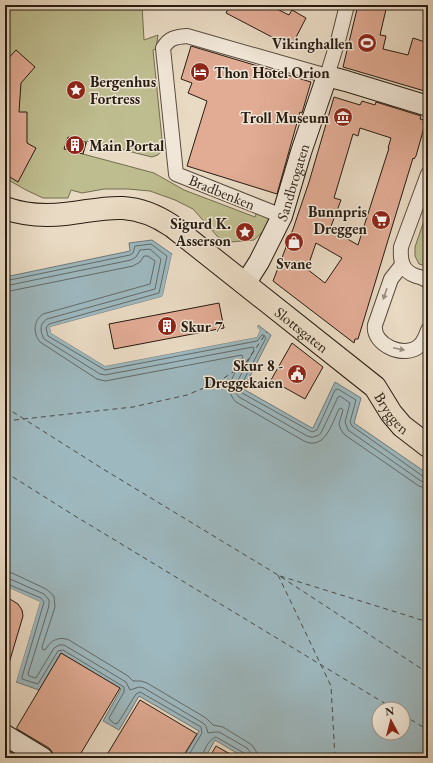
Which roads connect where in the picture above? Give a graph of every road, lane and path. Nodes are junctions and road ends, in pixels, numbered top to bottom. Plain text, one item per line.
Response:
1 (347, 5) edge
2 (327, 76) junction
3 (428, 106) edge
4 (428, 174) edge
5 (5, 208) edge
6 (282, 216) junction
7 (402, 265) junction
8 (428, 281) edge
9 (245, 284) junction
10 (428, 330) edge
11 (360, 375) joint
12 (428, 446) edge
13 (5, 735) edge
14 (43, 758) edge

1 - 2 street, Sandbrogaten
2 - 3 street
2 - 6 street, Sandbrogaten
2 - 6 street, Bradbenken
4 - 7 street
5 - 9 main road
6 - 9 street, Sandbrogaten
7 - 8 street
7 -> 10 street
9 - 11 main road, Slottsgaten
11 - 12 main road, Bryggen
13 - 14 street

